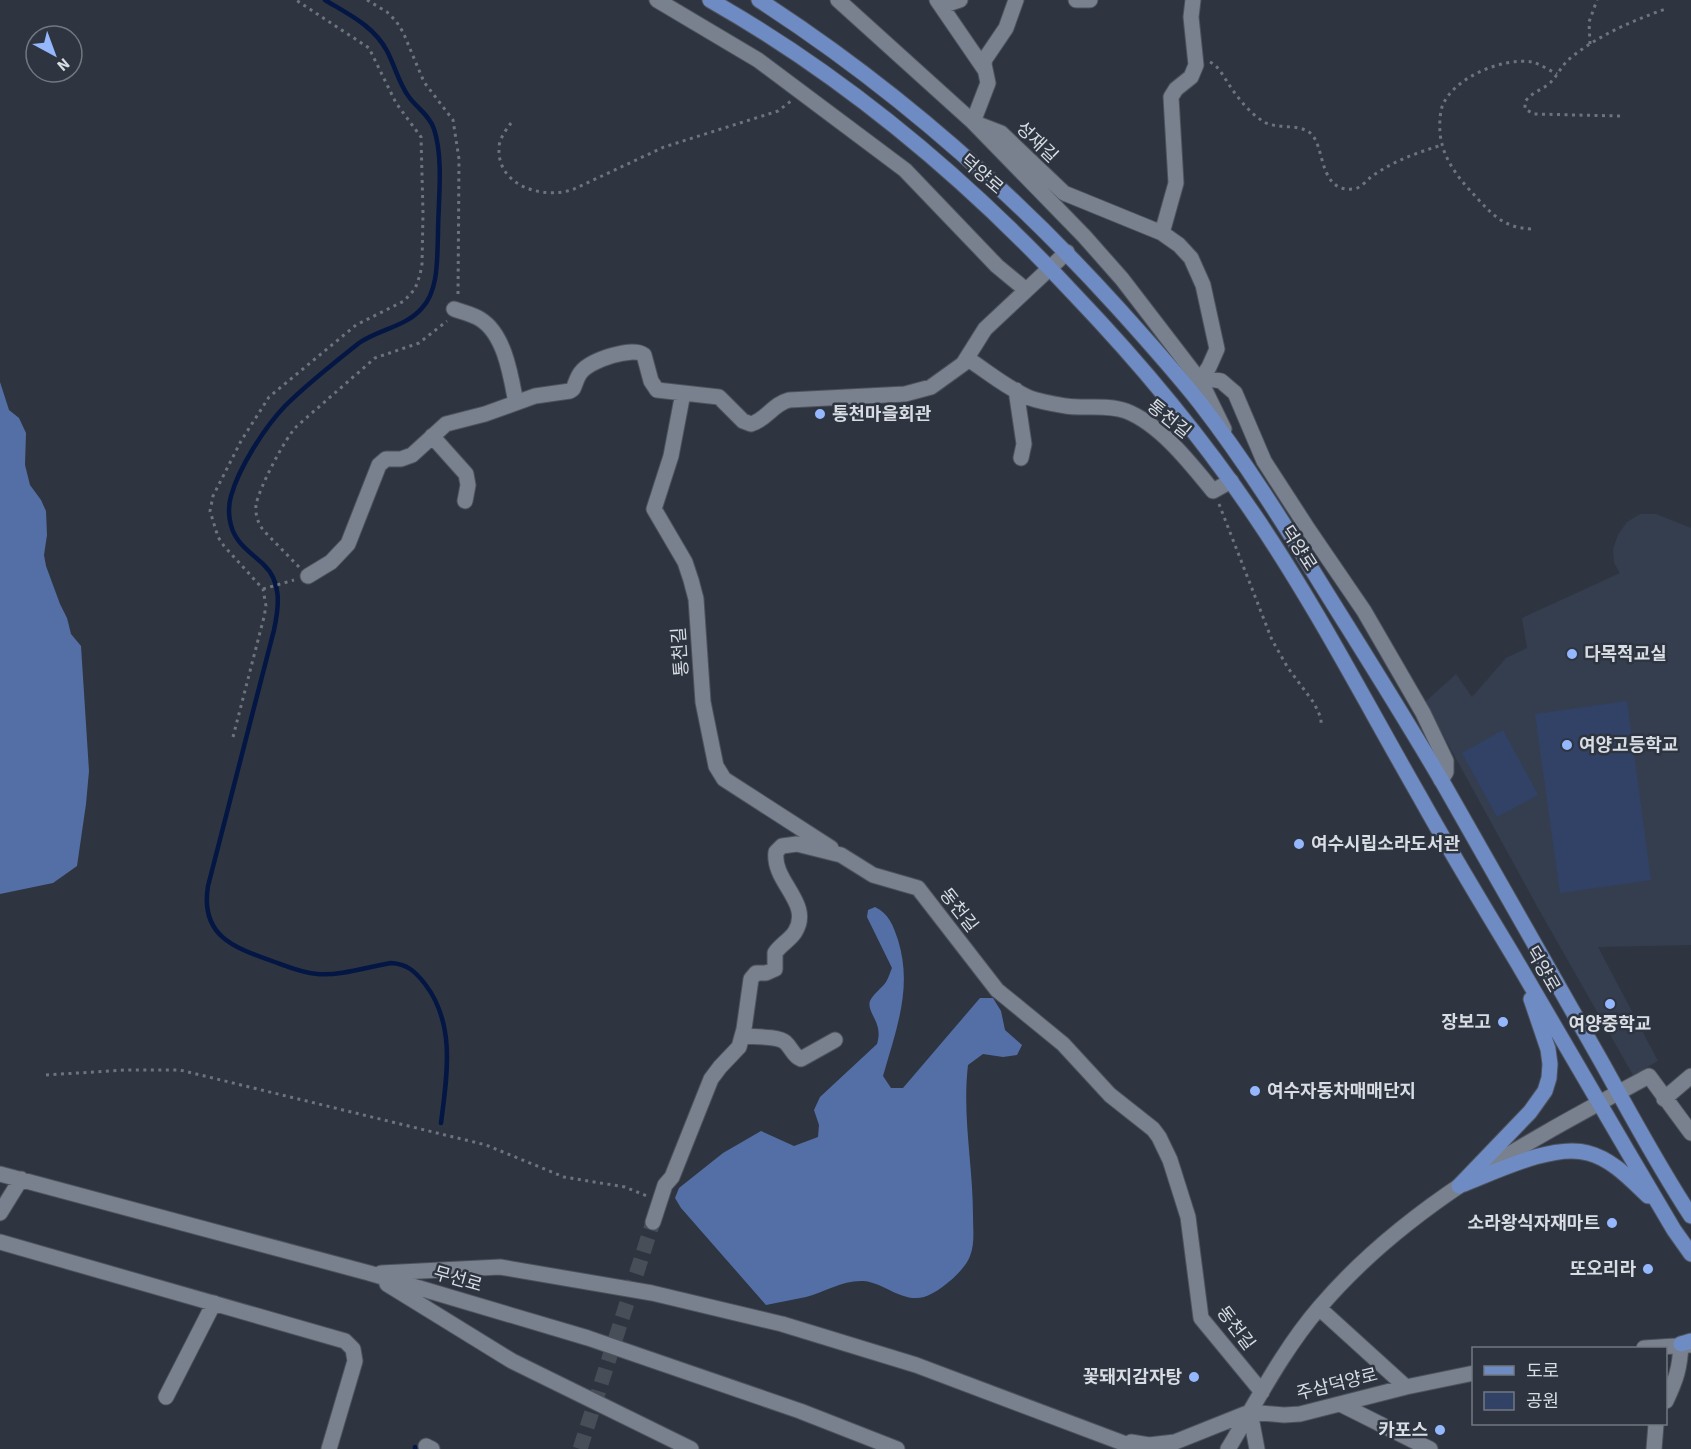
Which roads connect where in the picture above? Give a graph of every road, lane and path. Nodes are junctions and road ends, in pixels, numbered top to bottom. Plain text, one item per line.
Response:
1 (296, 0) edge
2 (367, 0) edge
3 (657, 0) edge
4 (710, 0) edge
5 (759, 0) edge
6 (838, 0) edge
7 (960, 0) edge
8 (1016, 0) edge
9 (1076, 0) edge
10 (1090, 0) edge
11 (1193, 0) edge
12 (1597, 0) edge
13 (940, 3) edge
14 (1668, 8) dead end
15 (1590, 45) junction
16 (1196, 58) junction
17 (985, 70) junction
18 (1557, 74) junction
19 (800, 91) junction
20 (1620, 116) dead end
21 (973, 122) junction
22 (511, 123) dead end
23 (1442, 145) junction
24 (1531, 229) dead end
25 (1162, 233) junction
26 (1067, 252) junction
27 (1050, 267) junction
28 (1026, 290) junction
29 (454, 309) junction
30 (968, 359) junction
31 (1196, 386) junction
32 (1016, 390) junction
33 (682, 393) junction
34 (516, 403) junction
35 (432, 436) junction
36 (1021, 458) dead end
37 (1231, 481) junction
38 (1213, 491) junction
39 (465, 501) dead end
40 (304, 577) junction
41 (263, 589) junction
42 (1321, 726) dead end
43 (233, 737) dead end
44 (1441, 780) junction
45 (1419, 797) junction
46 (841, 855) junction
47 (1519, 965) junction
48 (743, 1036) junction
49 (835, 1040) dead end
50 (46, 1075) dead end
51 (1691, 1076) edge
52 (1618, 1093) junction
53 (1664, 1099) junction
54 (1599, 1103) junction
55 (1691, 1133) edge
56 (0, 1174) edge
57 (21, 1179) junction
58 (1458, 1186) junction
59 (660, 1201) junction
60 (1661, 1208) junction
61 (0, 1213) edge
62 (1691, 1216) edge
63 (652, 1222) tunnel mouth
64 (0, 1242) edge
65 (1691, 1254) edge
66 (369, 1274) junction
67 (214, 1303) junction
68 (1319, 1308) junction
69 (1689, 1344) edge
70 (1655, 1347) edge
71 (1472, 1373) edge
72 (1406, 1387) junction
73 (1262, 1392) junction
74 (1667, 1396) edge
75 (166, 1397) dead end
76 (1340, 1404) junction
77 (1250, 1412) junction
78 (1656, 1425) edge
79 (1117, 1439) junction
80 (329, 1449) edge
81 (691, 1449) edge
82 (897, 1449) edge
83 (1139, 1449) edge
84 (1228, 1449) edge
85 (1257, 1449) edge
86 (1430, 1449) edge
87 (1654, 1449) edge

1 - 41 path
2 - 29 path
3 - 19 street
4 - 27 main road, 덕양로
5 - 26 main road, 덕양로
6 - 21 street, 덕양로
7 - 13 street
8 - 17 street
9 - 10 street
11 - 16 street
12 - 15 path
13 - 17 street
14 - 15 path
15 - 18 path
16 - 23 path
16 - 25 street
17 - 21 street
18 - 20 path
18 - 23 path
19 - 22 path
19 - 28 street
21 - 25 street, 성재길
21 - 31 street, 덕양로
23 - 24 path
25 - 31 street, 성재길
26 - 27 street
26 - 31 main road, 덕양로
27 - 28 street
27 - 37 main road, 덕양로
28 - 30 street
29 - 34 street
29 - 40 path
30 - 32 street, 통천길
30 - 33 street
31 - 44 main road, 덕양로
31 - 44 street, 덕양로
32 - 36 street
32 - 38 street, 통천길
33 - 34 street
33 - 46 street, 통천길
34 - 35 street
35 - 39 street
35 - 40 street
37 - 38 street
37 - 45 main road, 덕양로
38 - 42 path
40 - 41 path
41 - 43 path
44 - 45 main road
44 - 52 main road, 덕양로
45 - 47 main road, 덕양로
46 - 48 street, 동천길
46 - 73 street, 동천길
47 - 54 main road, 덕양로
47 - 58 main road
48 - 49 street
48 - 59 street, 동천길
50 - 59 path
51 - 53 street
52 - 53 street
52 - 54 street
52 - 62 main road, 덕양로
53 - 55 street
54 - 58 street
54 - 60 main road, 덕양로
56 - 57 street, 무선로
57 - 61 street
57 - 66 street, 무선로
58 - 60 main road
58 - 68 street
59 - 63 street, 동천길
60 - 65 main road, 덕양로
64 - 67 street
66 - 79 street
66 - 81 street
66 - 82 street, 무선로
67 - 75 street
67 - 80 street
68 - 72 street
68 - 73 street
69 - 70 street
69 - 74 street
71 - 72 street, 주삼덕양로
72 - 76 street, 주삼덕양로
73 - 77 street
76 - 77 street, 주삼덕양로
76 - 86 street
77 - 79 street
77 - 84 street
77 - 85 street
78 - 87 street
79 - 83 street

